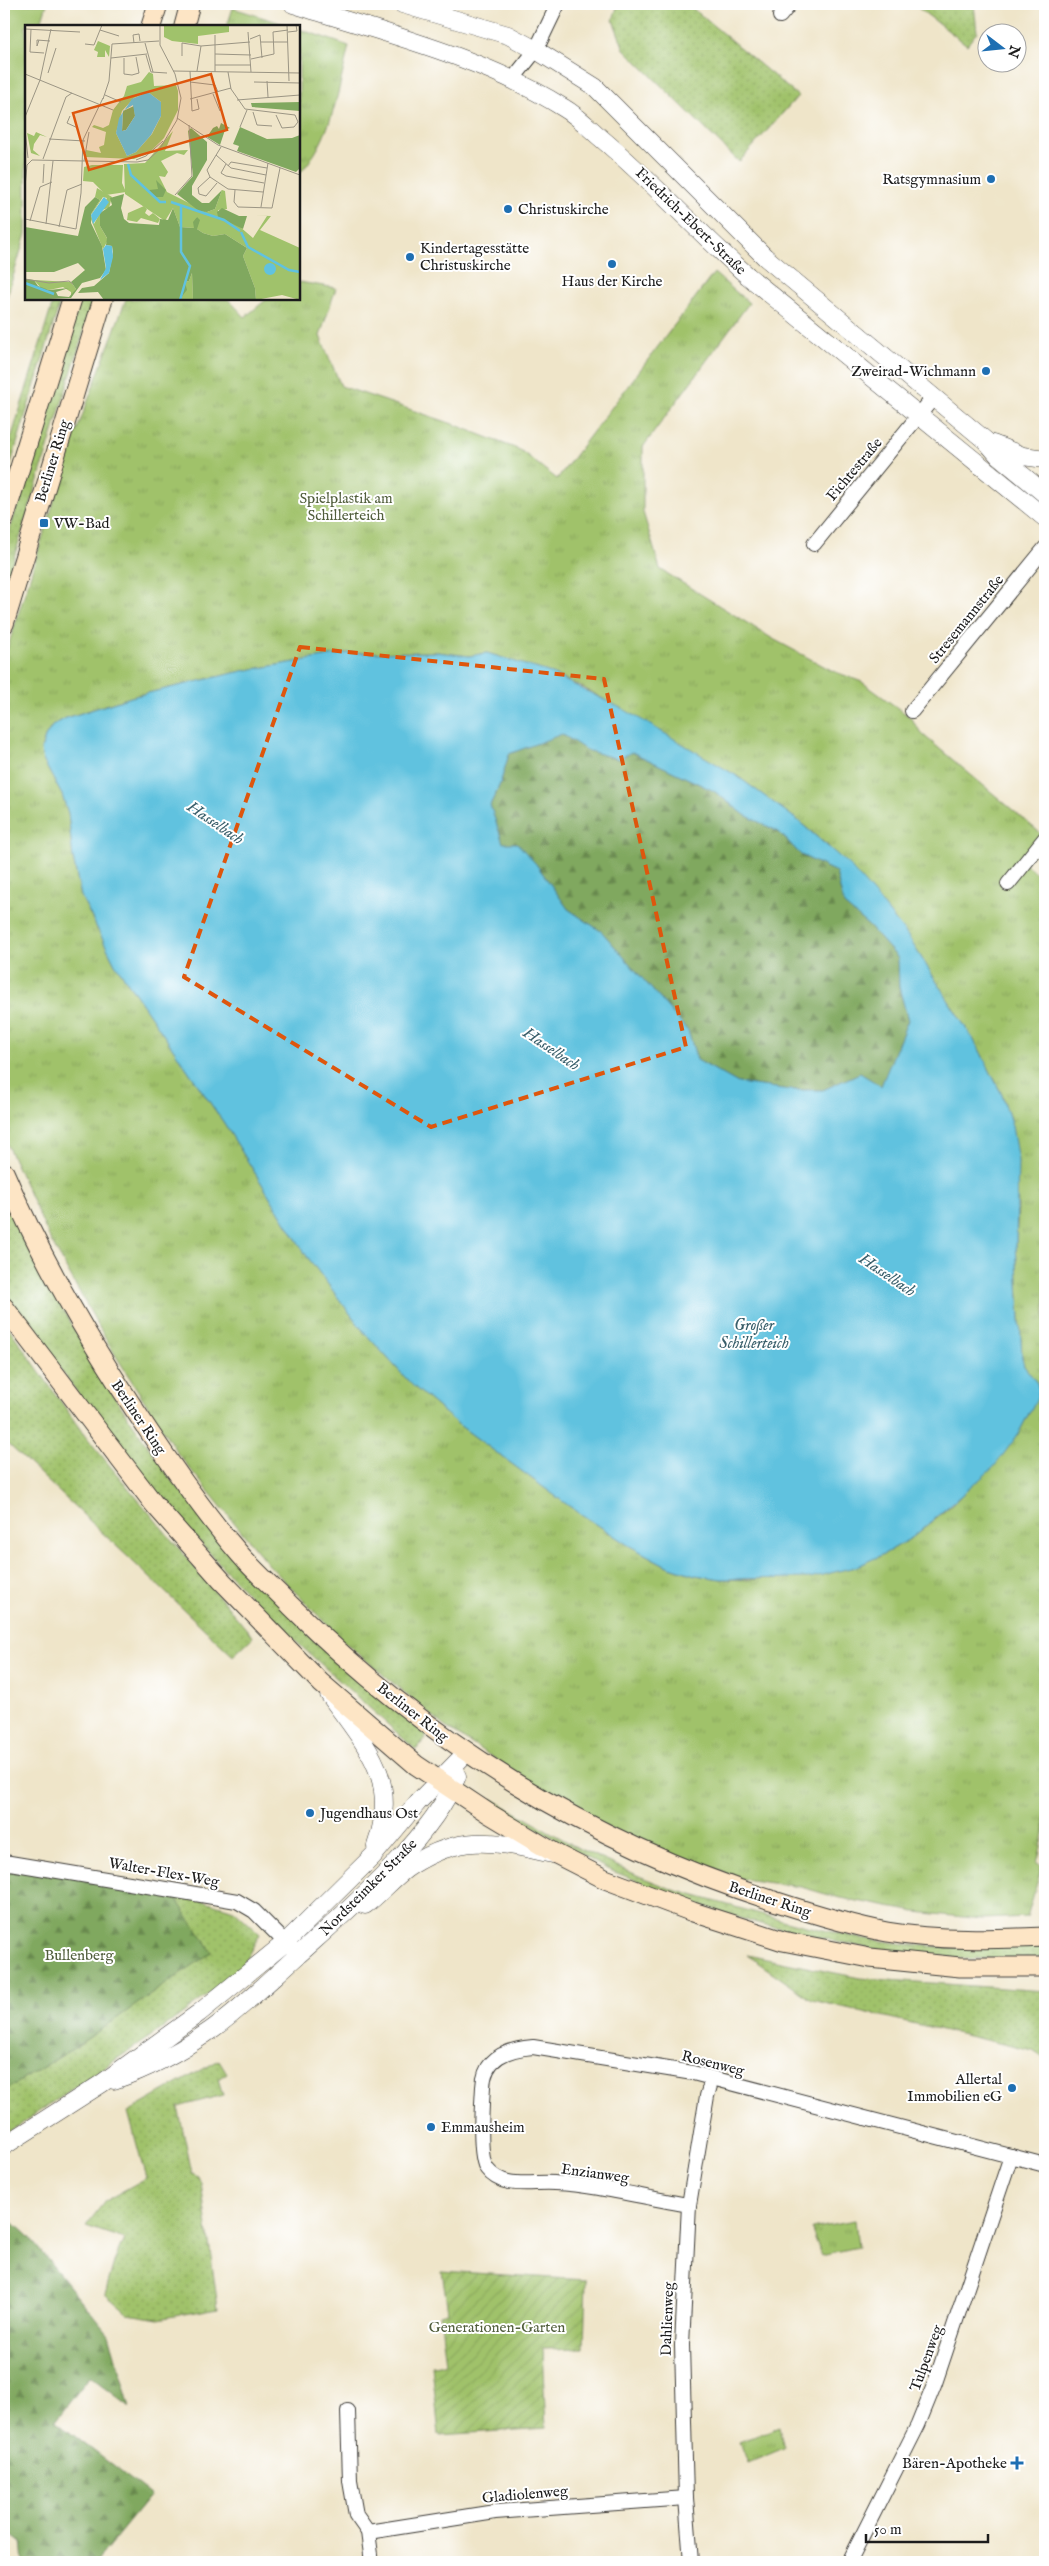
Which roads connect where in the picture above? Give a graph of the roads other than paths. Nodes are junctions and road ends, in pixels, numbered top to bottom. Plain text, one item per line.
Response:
1 (158, 4) edge
2 (190, 4) edge
3 (293, 4) edge
4 (402, 4) edge
5 (558, 4) edge
6 (790, 4) edge
7 (780, 16) dead end
8 (152, 25) edge
9 (184, 25) edge
10 (536, 50) junction
11 (512, 80) junction
12 (72, 300) edge
13 (103, 300) edge
14 (933, 398) junction
15 (920, 415) junction
16 (986, 441) junction
17 (1045, 459) edge
18 (1045, 494) edge
19 (1045, 518) edge
20 (4, 519) edge
21 (814, 544) dead end
22 (1045, 548) edge
23 (4, 624) edge
24 (912, 711) dead end
25 (1042, 848) edge
26 (1008, 884) dead end
27 (4, 1172) edge
28 (4, 1307) edge
29 (321, 1683) junction
30 (467, 1752) junction
31 (446, 1784) junction
32 (558, 1855) junction
33 (373, 1856) junction
34 (4, 1862) edge
35 (337, 1921) junction
36 (1045, 1937) edge
37 (286, 1942) junction
38 (298, 1955) junction
39 (1045, 1967) edge
40 (712, 2079) junction
41 (101, 2084) junction
42 (4, 2146) edge
43 (1011, 2156) junction
44 (1045, 2165) edge
45 (495, 2178) joint
46 (689, 2205) junction
47 (348, 2411) dead end
48 (686, 2498) junction
49 (368, 2532) junction
50 (372, 2562) edge
51 (691, 2562) edge
52 (849, 2562) edge

1 - 8 main road
2 - 9 main road
3 - 11 street, Friedrich-Ebert-Straße
4 - 10 street, Friedrich-Ebert-Straße
5 - 10 street
6 - 7 street
10 - 11 street
10 - 14 street, Friedrich-Ebert-Straße
11 - 15 street, Friedrich-Ebert-Straße
12 - 20 main road, Berliner Ring
13 - 23 main road, Berliner Ring
14 - 15 street, Fichtestraße
14 - 16 street, Friedrich-Ebert-Straße
15 - 19 street, Friedrich-Ebert-Straße
15 - 21 street, Fichtestraße
16 - 17 street
16 - 18 street, Friedrich-Ebert-Straße
22 - 24 street, Stresemannstraße
25 - 26 street
27 - 30 main road, Berliner Ring
28 - 29 main road
29 - 31 main road
29 - 33 street
30 - 31 street, Nordsteimker Straße
30 - 36 main road, Berliner Ring
31 - 32 main road
31 - 33 street, Nordsteimker Straße
31 - 35 street, Nordsteimker Straße
32 - 35 street
32 - 39 main road
33 - 37 street, Nordsteimker Straße
34 - 37 street, Walter-Flex-Weg
35 - 38 street, Nordsteimker Straße
37 - 38 street, Walter-Flex-Weg
37 - 41 street, Nordsteimker Straße
38 - 41 street, Nordsteimker Straße
40 - 43 street, Rosenweg
40 - 45 street, Rosenweg
40 - 46 street, Dahlienweg
41 - 42 street, Nordsteimker Straße
43 - 44 street, Rosenweg
43 - 52 street, Tulpenweg
45 - 46 street, Enzianweg
46 - 48 street, Dahlienweg
47 - 49 street
48 - 49 street, Gladiolenweg
48 - 51 street, Dahlienweg
49 - 50 street

